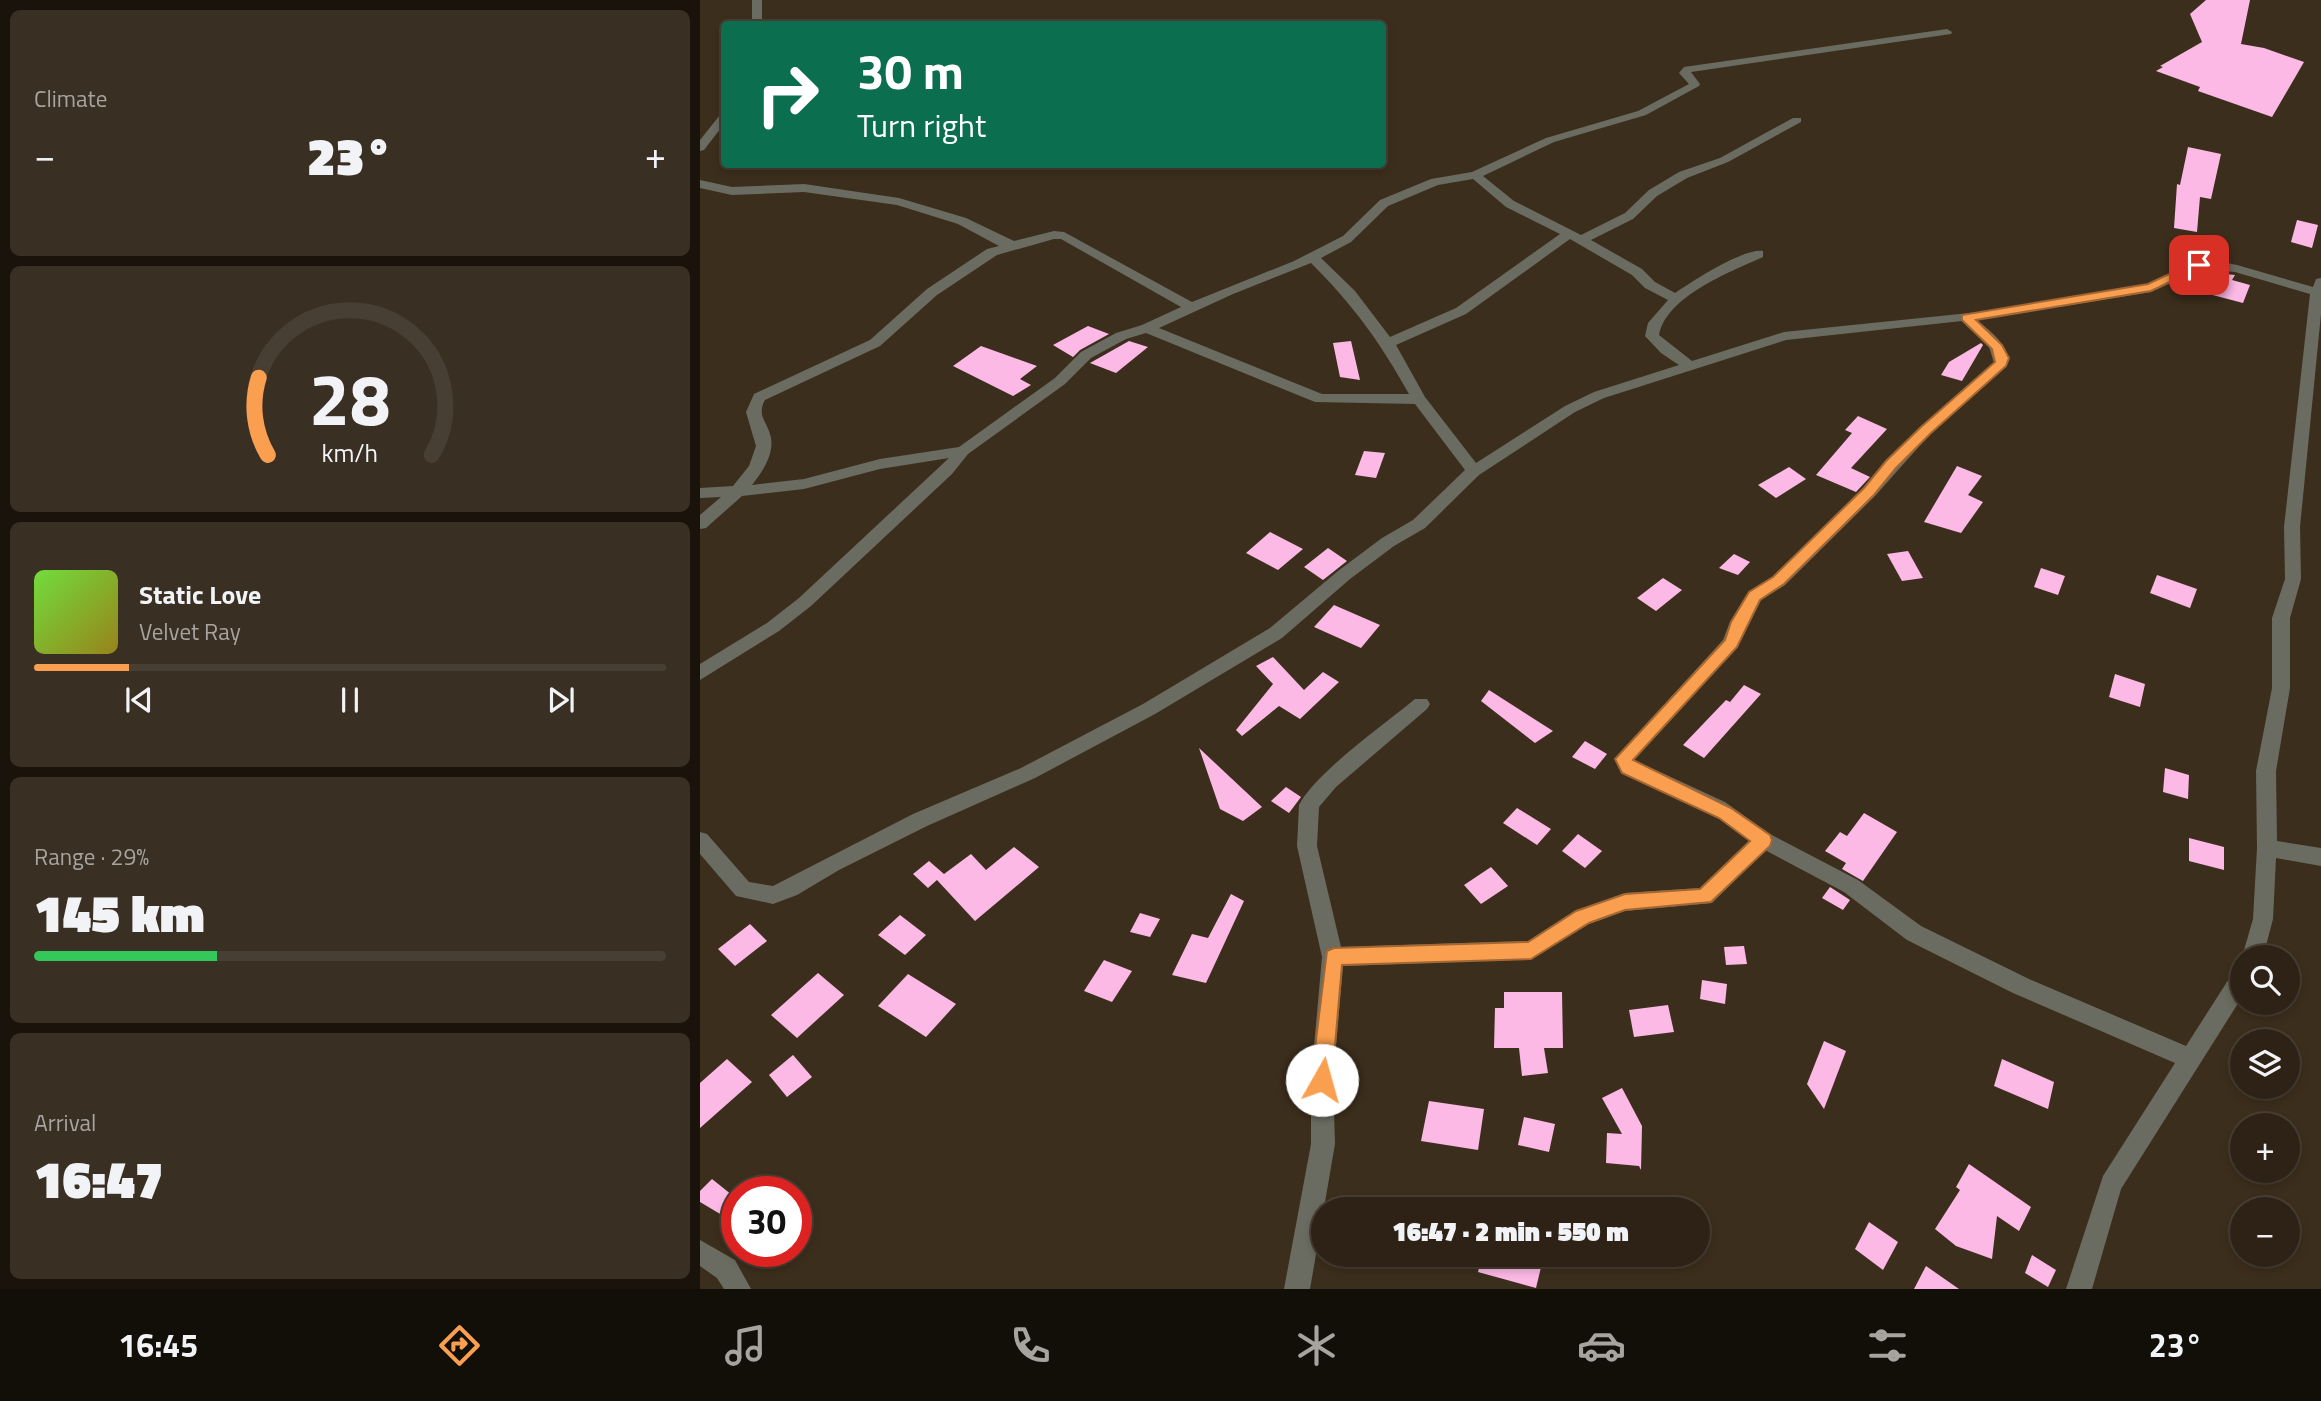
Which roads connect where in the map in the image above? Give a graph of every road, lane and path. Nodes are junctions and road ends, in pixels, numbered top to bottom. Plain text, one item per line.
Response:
1 (757, 0) edge
2 (757, 21) edge
3 (1947, 32) dead end
4 (1797, 120) dead end
5 (721, 121) edge
6 (700, 148) edge
7 (1475, 175) junction
8 (700, 184) edge
9 (1575, 237) junction
10 (1014, 245) junction
11 (1758, 254) dead end
12 (1313, 257) junction
13 (2319, 287) edge
14 (1678, 300) junction
15 (1191, 307) junction
16 (1966, 318) junction
17 (1147, 328) junction
18 (1388, 343) junction
19 (1690, 366) junction
20 (1419, 399) junction
21 (963, 451) junction
22 (1474, 471) junction
23 (737, 492) junction
24 (700, 493) edge
25 (700, 524) edge
26 (700, 673) edge
27 (1421, 704) dead end
28 (1763, 840) junction
29 (700, 841) edge
30 (2267, 848) junction
31 (2321, 857) edge
32 (2256, 945) edge
33 (1334, 957) junction
34 (2230, 996) edge
35 (2189, 1058) junction
36 (700, 1252) edge
37 (738, 1289) edge
38 (1297, 1289) edge
39 (2079, 1289) edge

1 - 2 street
3 - 7 street
4 - 9 street
5 - 6 street
7 - 9 street
7 - 12 street
8 - 10 street
9 - 14 street
9 - 18 street
10 - 15 street
10 - 23 street
11 - 14 street
12 - 15 street
12 - 18 street
13 - 16 street
13 - 30 street
14 - 19 street
15 - 17 street
16 - 19 street
16 - 28 street
17 - 20 street
17 - 21 street
18 - 20 street
19 - 22 street
20 - 22 street
21 - 23 street
21 - 26 street
22 - 29 street
23 - 24 street
23 - 25 street
27 - 33 street
28 - 33 street
28 - 35 street
30 - 31 street
30 - 32 street
33 - 38 street
34 - 35 street
35 - 39 street
36 - 37 street

